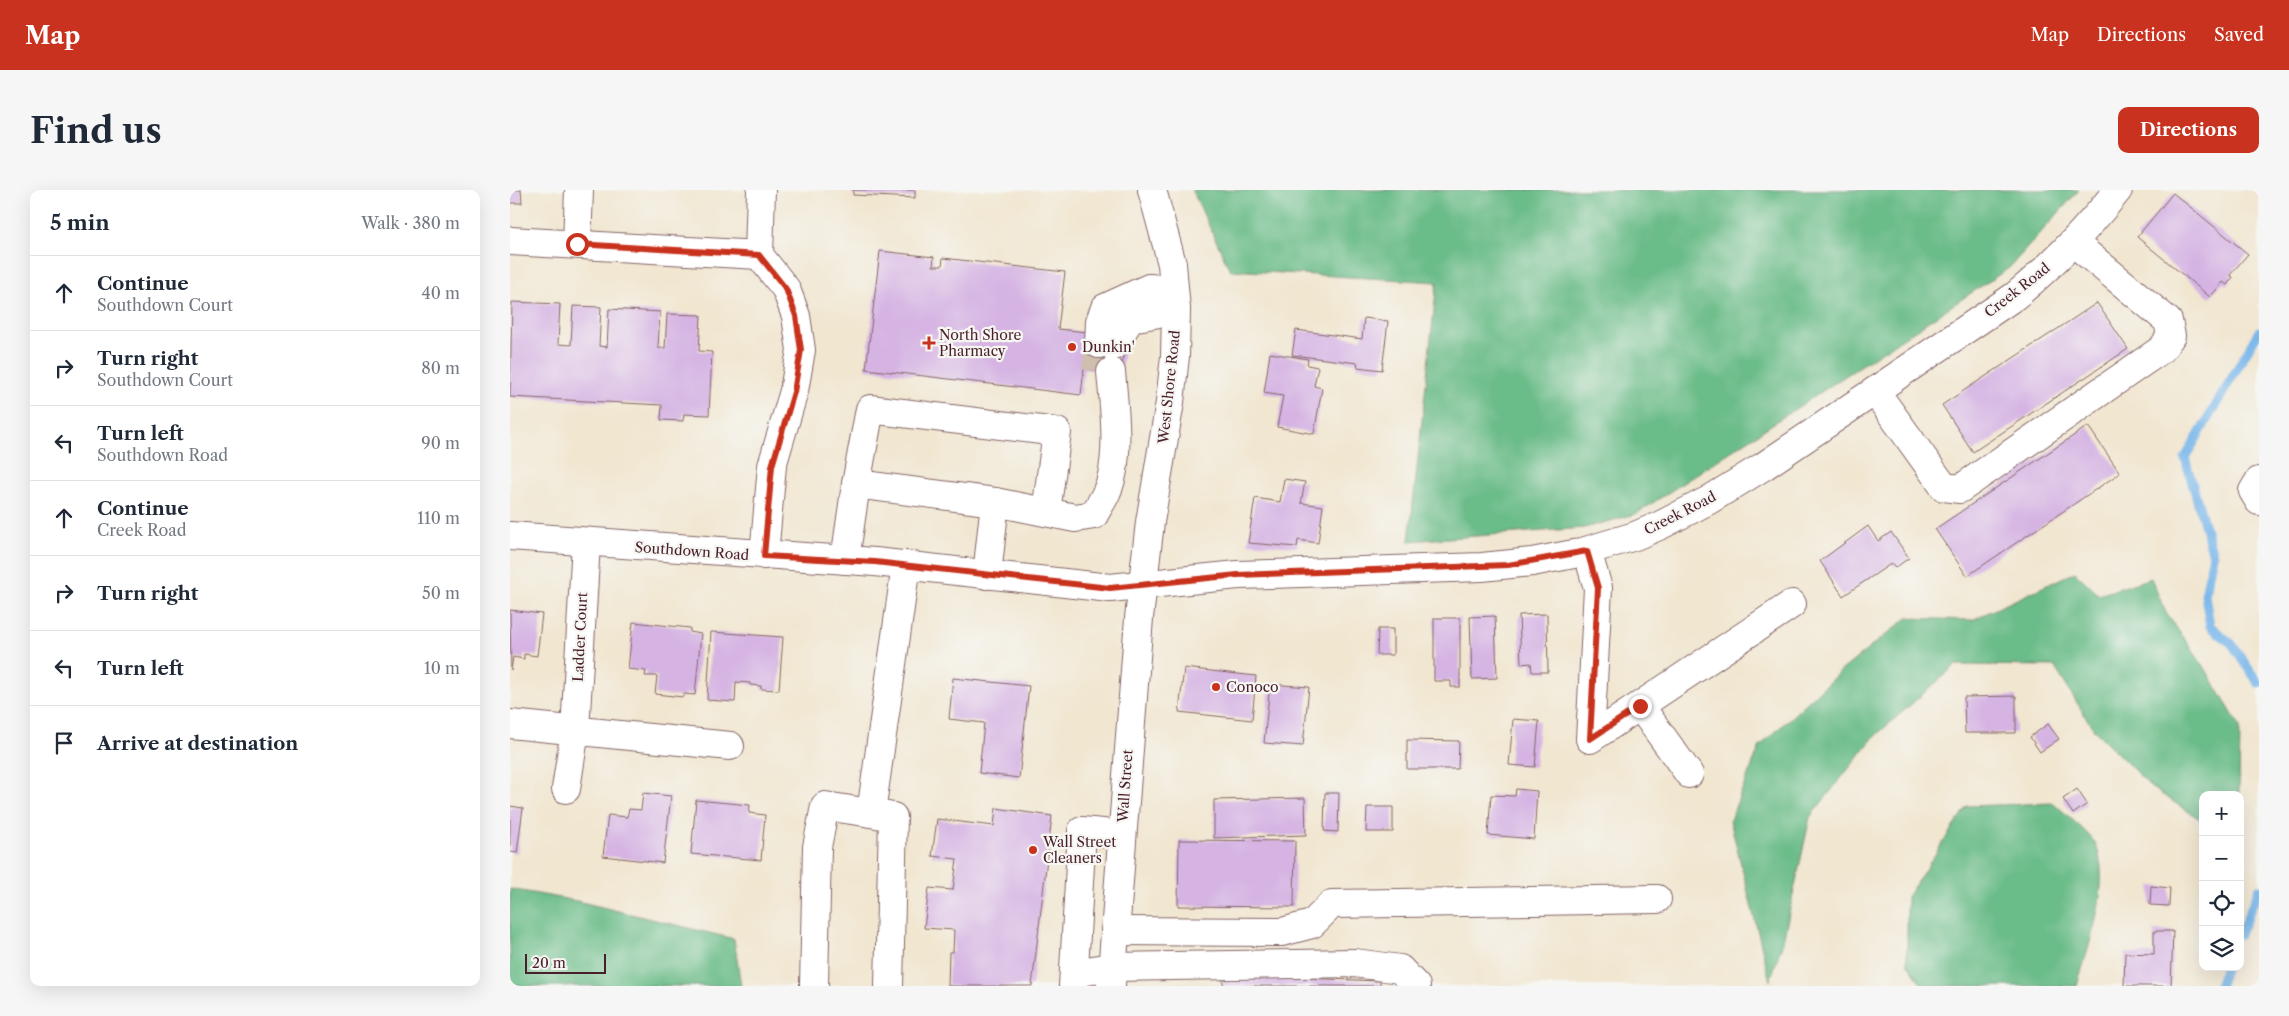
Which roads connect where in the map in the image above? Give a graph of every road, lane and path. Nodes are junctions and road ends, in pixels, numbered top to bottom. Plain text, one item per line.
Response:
1 (579, 190) edge
2 (761, 190) edge
3 (1152, 190) edge
4 (2118, 190) edge
5 (510, 242) edge
6 (2073, 242) junction
7 (577, 244) junction
8 (759, 255) junction
9 (1175, 300) junction
10 (1875, 391) junction
11 (2259, 480) edge
12 (856, 484) junction
13 (2259, 501) edge
14 (995, 502) junction
15 (1046, 512) junction
16 (510, 536) edge
17 (586, 543) junction
18 (1587, 551) junction
19 (764, 556) junction
20 (845, 560) junction
21 (906, 566) junction
22 (987, 575) junction
23 (1142, 586) junction
24 (1792, 604) dead end
25 (1640, 706) junction
26 (510, 724) edge
27 (574, 730) junction
28 (730, 746) dead end
29 (1689, 774) dead end
30 (566, 789) dead end
31 (871, 813) junction
32 (1122, 835) junction
33 (1657, 899) dead end
34 (1115, 931) junction
35 (1112, 977) edge
36 (1073, 978) edge
37 (814, 986) edge
38 (889, 986) edge
39 (1416, 986) edge

1 - 7 street
2 - 8 street
3 - 9 street, West Shore Road
4 - 6 street, Creek Road
5 - 7 street
6 - 10 street, Creek Road
6 - 10 street
7 - 8 street
8 - 19 street
9 - 15 street
9 - 23 street, West Shore Road
10 - 18 street, Creek Road
11 - 13 street
12 - 14 street
12 - 15 street
12 - 20 street
14 - 15 street
14 - 22 street
16 - 17 street, Southdown Road
17 - 19 street, Southdown Road
17 - 27 street, Ladder Court
18 - 23 street, Creek Road
18 - 25 street
19 - 20 street, Southdown Road
20 - 21 street, Southdown Road
21 - 22 street, Southdown Road
21 - 31 street
22 - 23 street, Southdown Road
23 - 32 street, Wall Street
24 - 25 street
25 - 29 street
26 - 27 street
27 - 28 street
27 - 30 street, Ladder Court
31 - 37 street
31 - 38 street
32 - 34 street, Wall Street
32 - 36 street
33 - 34 street
34 - 35 street, Wall Street
35 - 36 street
35 - 39 street

